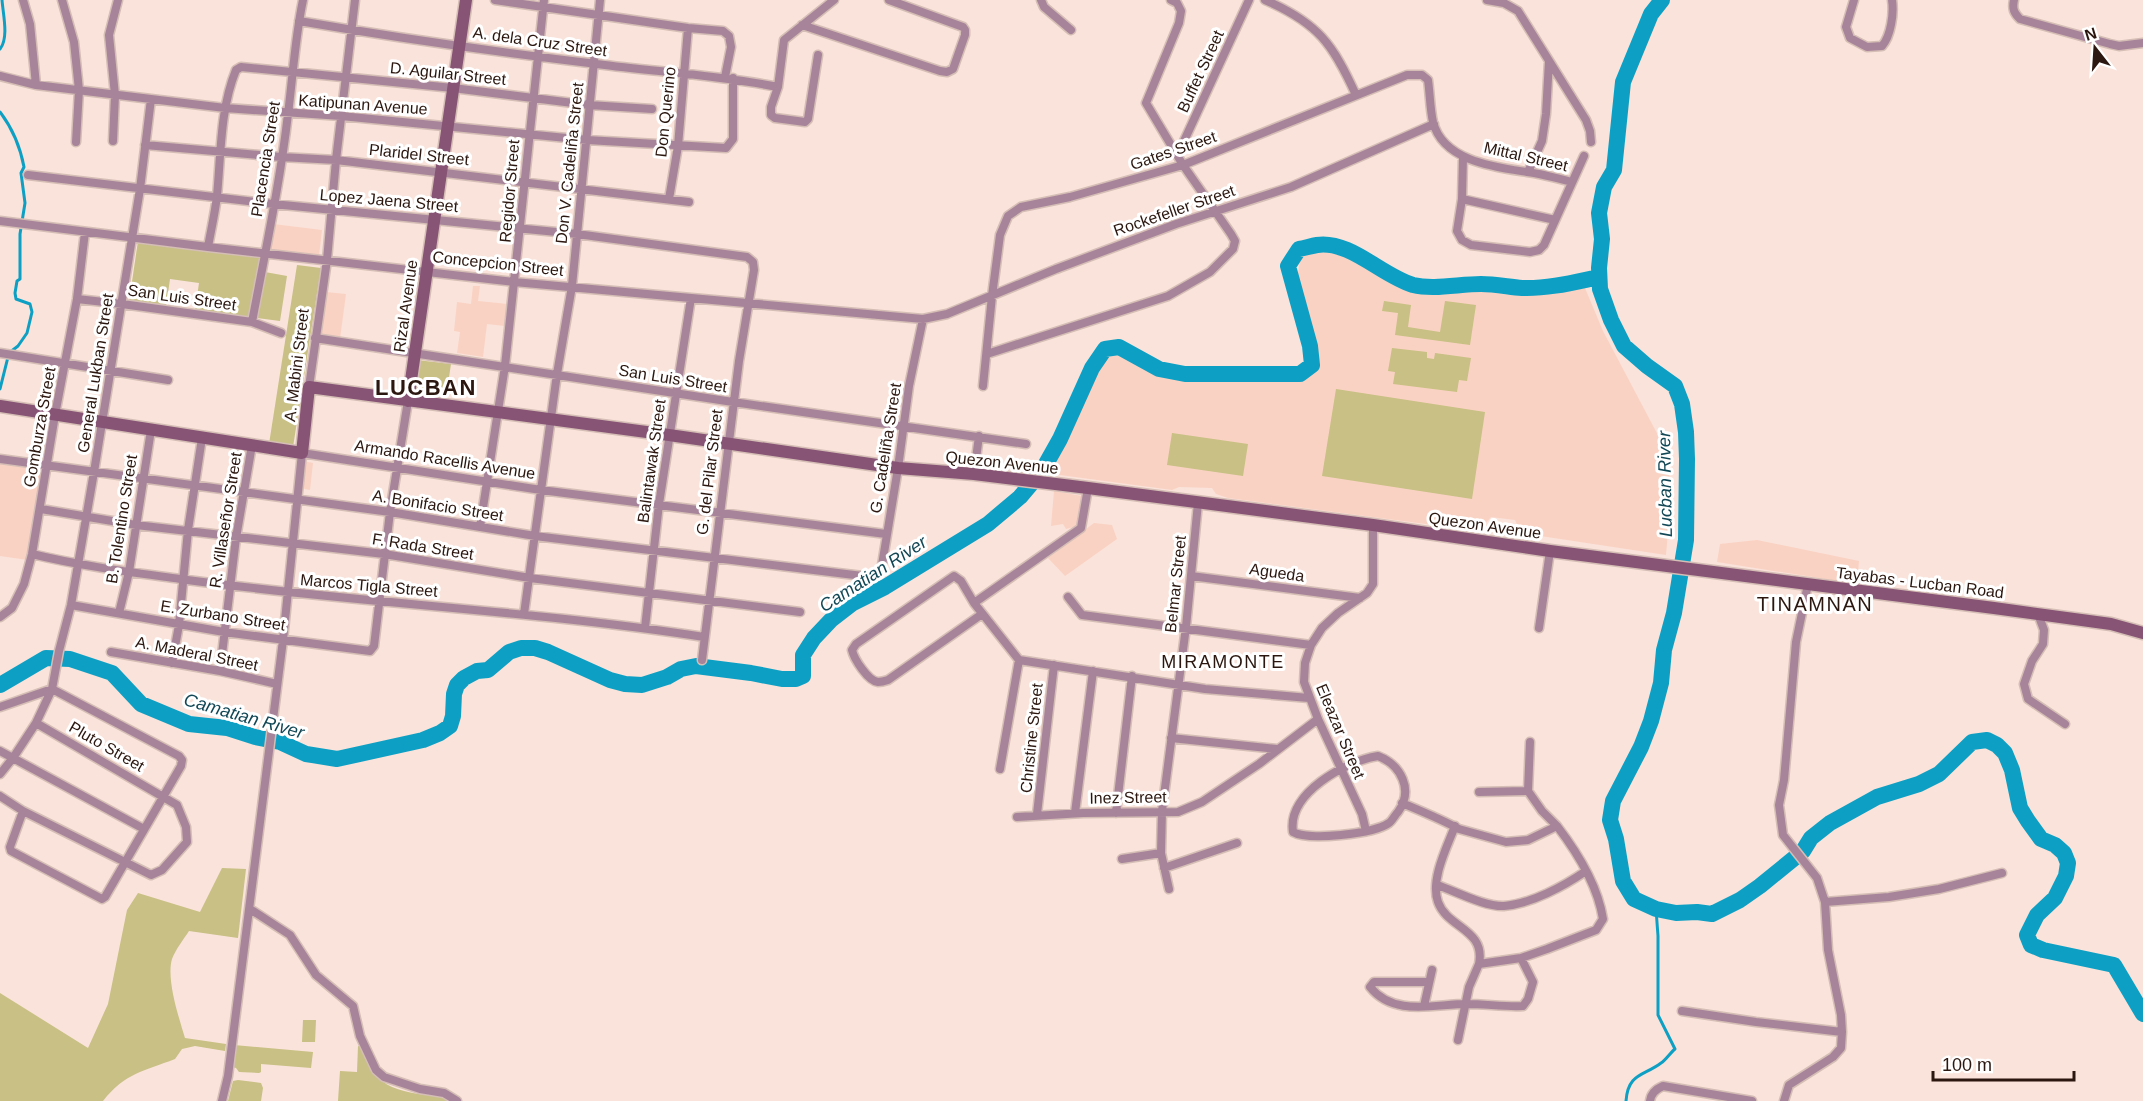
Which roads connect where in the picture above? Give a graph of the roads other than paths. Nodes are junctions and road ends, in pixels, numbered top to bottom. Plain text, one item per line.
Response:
1 (23, 0) edge
2 (62, 0) edge
3 (118, 0) edge
4 (303, 0) edge
5 (355, 0) edge
6 (466, 0) edge
7 (495, 0) edge
8 (600, 0) edge
9 (834, 0) edge
10 (889, 0) edge
11 (1041, 0) edge
12 (1171, 0) edge
13 (1249, 0) edge
14 (1265, 0) edge
15 (1487, 0) edge
16 (1514, 0) edge
17 (1854, 0) edge
18 (1892, 0) edge
19 (2014, 0) edge
20 (544, 3) edge
21 (1518, 11) junction
22 (598, 15) junction
23 (299, 21) junction
24 (802, 25) junction
25 (688, 28) junction
26 (352, 30) junction
27 (1071, 30) dead end
28 (2143, 43) edge
29 (459, 45) junction
30 (819, 55) dead end
31 (538, 57) junction
32 (1549, 60) junction
33 (594, 64) junction
34 (291, 72) junction
35 (684, 75) junction
36 (1422, 75) joint
37 (0, 76) edge
38 (346, 77) junction
39 (729, 78) junction
40 (36, 85) junction
41 (778, 87) junction
42 (453, 88) junction
43 (80, 90) junction
44 (115, 95) junction
45 (1356, 95) junction
46 (534, 98) junction
47 (151, 99) junction
48 (589, 105) junction
49 (225, 108) junction
50 (652, 109) dead end
51 (288, 114) junction
52 (341, 116) junction
53 (1434, 124) junction
54 (448, 125) junction
55 (529, 133) junction
56 (587, 140) junction
57 (113, 141) dead end
58 (76, 142) dead end
59 (1591, 142) dead end
60 (145, 145) junction
61 (678, 146) junction
62 (221, 152) junction
63 (1178, 154) junction
64 (1463, 156) junction
65 (1584, 156) dead end
66 (281, 158) junction
67 (336, 160) junction
68 (1183, 165) junction
69 (441, 172) junction
70 (1528, 172) junction
71 (28, 175) dead end
72 (525, 181) junction
73 (1572, 182) junction
74 (582, 188) junction
75 (140, 189) junction
76 (216, 197) junction
77 (669, 199) junction
78 (1462, 200) junction
79 (689, 202) dead end
80 (273, 204) junction
81 (331, 210) junction
82 (1216, 211) junction
83 (434, 219) junction
84 (1555, 220) junction
85 (3, 221) edge
86 (521, 229) junction
87 (85, 232) junction
88 (577, 234) junction
89 (131, 237) junction
90 (208, 247) junction
91 (265, 252) junction
92 (747, 257) joint
93 (327, 260) junction
94 (427, 270) junction
95 (514, 282) junction
96 (572, 286) junction
97 (992, 296) junction
98 (691, 298) junction
99 (77, 299) junction
100 (122, 303) junction
101 (748, 303) junction
102 (923, 319) junction
103 (252, 322) junction
104 (280, 333) dead end
105 (315, 338) junction
106 (414, 353) junction
107 (2, 354) edge
108 (987, 354) junction
109 (65, 365) junction
110 (505, 366) junction
111 (111, 371) junction
112 (557, 374) junction
113 (168, 380) dead end
114 (983, 386) dead end
115 (309, 387) junction
116 (676, 394) junction
117 (408, 401) junction
118 (733, 402) junction
119 (1, 406) edge
120 (498, 412) junction
121 (55, 415) junction
122 (552, 419) junction
123 (102, 422) junction
124 (904, 427) junction
125 (152, 430) junction
126 (669, 435) junction
127 (979, 436) junction
128 (201, 438) junction
129 (728, 444) junction
130 (1026, 444) dead end
131 (252, 445) junction
132 (302, 453) junction
133 (0, 459) edge
134 (47, 465) junction
135 (397, 468) junction
136 (898, 468) junction
137 (94, 472) junction
138 (974, 474) junction
139 (142, 478) junction
140 (488, 482) junction
141 (194, 485) junction
142 (1088, 488) junction
143 (541, 490) junction
144 (244, 493) junction
145 (296, 501) junction
146 (1198, 503) junction
147 (659, 504) junction
148 (40, 509) junction
149 (390, 512) junction
150 (719, 514) junction
151 (86, 516) junction
152 (136, 525) junction
153 (1373, 525) junction
154 (480, 527) junction
155 (188, 530) junction
156 (886, 534) junction
157 (535, 536) junction
158 (236, 538) junction
159 (291, 544) junction
160 (654, 550) junction
161 (1550, 551) junction
162 (32, 554) junction
163 (384, 554) junction
164 (713, 558) junction
165 (78, 565) junction
166 (1692, 568) joint
167 (129, 572) junction
168 (1191, 576) junction
169 (872, 577) joint
170 (530, 578) junction
171 (183, 579) junction
172 (1808, 584) junction
173 (230, 586) junction
174 (648, 592) junction
175 (288, 593) junction
176 (1068, 597) dead end
177 (1360, 598) junction
178 (708, 600) junction
179 (379, 602) junction
180 (974, 603) junction
181 (71, 605) junction
182 (800, 612) dead end
183 (119, 613) junction
184 (525, 614) junction
185 (981, 614) junction
186 (2038, 614) junction
187 (0, 617) edge
188 (179, 625) junction
189 (1186, 627) junction
190 (645, 628) junction
191 (1539, 628) dead end
192 (224, 632) junction
193 (2143, 633) edge
194 (704, 637) junction
195 (283, 640) junction
196 (1311, 645) junction
197 (370, 651) joint
198 (111, 652) dead end
199 (702, 660) dead end
200 (1018, 660) junction
201 (172, 663) junction
202 (1054, 665) junction
203 (220, 671) junction
204 (1093, 671) junction
205 (1132, 676) junction
206 (277, 684) junction
207 (1178, 685) junction
208 (52, 689) junction
209 (1309, 698) junction
210 (0, 707) edge
211 (1318, 719) junction
212 (36, 723) junction
213 (2065, 724) dead end
214 (1171, 738) junction
215 (1530, 742) dead end
216 (1277, 749) junction
217 (0, 750) edge
218 (13, 758) junction
219 (1000, 769) dead end
220 (1341, 770) junction
221 (0, 774) edge
222 (1528, 791) junction
223 (1479, 792) dead end
224 (0, 796) edge
225 (164, 796) junction
226 (1402, 803) junction
227 (22, 811) junction
228 (1162, 811) junction
229 (1075, 813) junction
230 (1116, 813) junction
231 (1037, 814) junction
232 (1017, 817) dead end
233 (1455, 826) junction
234 (1557, 826) junction
235 (144, 829) junction
236 (1366, 831) junction
237 (1237, 843) dead end
238 (1161, 853) junction
239 (1122, 859) dead end
240 (124, 862) junction
241 (1164, 868) junction
242 (1586, 871) junction
243 (2002, 873) dead end
244 (1437, 885) junction
245 (1169, 889) dead end
246 (1825, 902) junction
247 (250, 909) junction
248 (1521, 958) junction
249 (1479, 964) junction
250 (1432, 970) dead end
251 (1429, 982) junction
252 (1466, 1004) junction
253 (1424, 1006) junction
254 (1682, 1011) dead end
255 (1842, 1032) junction
256 (1458, 1040) dead end
257 (222, 1101) edge
258 (457, 1101) edge
259 (1650, 1101) edge
260 (1752, 1101) edge
261 (1784, 1101) edge

1 - 40 street
2 - 43 street
3 - 44 street
4 - 23 street, Placencia Street
5 - 26 street, A. Mabini Street
6 - 29 main road, Rizal Avenue
7 - 20 street
8 - 22 street, Don V. Cadeliña Street
9 - 24 street
10 - 24 street
11 - 27 street
12 - 63 street
13 - 63 street, Buffet Street
14 - 45 street
15 - 21 street
16 - 21 street
17 - 18 street
19 - 28 street
20 - 22 street
20 - 31 street, Regidor Street
21 - 32 street
22 - 25 street
22 - 33 street, Don V. Cadeliña Street
23 - 26 street, A. dela Cruz Street
23 - 34 street, Placencia Street
24 - 41 street
25 - 35 street, Don Querino
25 - 39 street
26 - 29 street, A. dela Cruz Street
26 - 38 street, A. Mabini Street
29 - 31 street, A. dela Cruz Street
29 - 42 main road, Rizal Avenue
30 - 41 street
31 - 33 street, A. dela Cruz Street
31 - 46 street, Regidor Street
32 - 59 street
32 - 70 street
33 - 35 street, A. dela Cruz Street
33 - 48 street, Don V. Cadeliña Street
34 - 38 street, D. Aguilar Street
34 - 49 street, D. Aguilar Street
34 - 51 street, Placencia Street
35 - 39 street, A. dela Cruz Street
35 - 61 street, Don Querino
36 - 45 street, Gates Street
36 - 53 street, Mittal Street
37 - 40 street, Katipunan Avenue
38 - 42 street, D. Aguilar Street
38 - 52 street, A. Mabini Street
39 - 41 street, A. dela Cruz Street
39 - 61 street, Katipunan Avenue
40 - 43 street, Katipunan Avenue
42 - 46 street, D. Aguilar Street
42 - 54 main road, Rizal Avenue
43 - 44 street, Katipunan Avenue
43 - 58 street
44 - 47 street, Katipunan Avenue
44 - 57 street
45 - 68 street, Gates Street
46 - 48 street, D. Aguilar Street
46 - 55 street, Regidor Street
47 - 49 street, Katipunan Avenue
47 - 60 street, General Lukban Street
48 - 50 street, D. Aguilar Street
48 - 56 street, Don V. Cadeliña Street
49 - 51 street, Katipunan Avenue
49 - 62 street
51 - 52 street, Katipunan Avenue
51 - 66 street, Placencia Street
52 - 54 street, Katipunan Avenue
52 - 67 street, A. Mabini Street
53 - 64 street, Mittal Street
53 - 82 street, Rockefeller Street
54 - 55 street, Katipunan Avenue
54 - 69 main road, Rizal Avenue
55 - 56 street, Katipunan Avenue
55 - 72 street, Regidor Street
56 - 61 street, Katipunan Avenue
56 - 74 street, Don V. Cadeliña Street
60 - 62 street, Plaridel Street
60 - 75 street, General Lukban Street
61 - 77 street, Don Querino
62 - 66 street, Plaridel Street
62 - 76 street
63 - 68 street
64 - 70 street, Mittal Street
64 - 78 street
65 - 73 street
66 - 67 street, Plaridel Street
66 - 80 street, Placencia Street
67 - 69 street, Plaridel Street
67 - 81 street, A. Mabini Street
68 - 82 street
68 - 97 street, Gates Street
69 - 72 street, Plaridel Street
69 - 83 main road, Rizal Avenue
70 - 73 street, Mittal Street
71 - 75 street, Lopez Jaena Street
72 - 74 street, Plaridel Street
72 - 86 street, Regidor Street
73 - 84 street
74 - 77 street, Plaridel Street
74 - 88 street, Don V. Cadeliña Street
75 - 76 street, Lopez Jaena Street
75 - 89 street, General Lukban Street
76 - 80 street, Lopez Jaena Street
76 - 90 street
77 - 79 street, Plaridel Street
78 - 84 street
78 - 84 street
80 - 81 street, Lopez Jaena Street
80 - 91 street, Placencia Street
81 - 83 street, Lopez Jaena Street
81 - 93 street, A. Mabini Street
82 - 97 street, Rockefeller Street
82 - 108 street
83 - 86 street, Lopez Jaena Street
83 - 94 main road, Rizal Avenue
85 - 87 street, Concepcion Street
86 - 88 street, Lopez Jaena Street
86 - 95 street, Regidor Street
87 - 89 street, Concepcion Street
87 - 99 street, Gomburza Street
88 - 92 street, Lopez Jaena Street
88 - 96 street, Don V. Cadeliña Street
89 - 90 street, Concepcion Street
89 - 100 street, General Lukban Street
90 - 91 street, Concepcion Street
91 - 93 street, Concepcion Street
91 - 103 street, Placencia Street
92 - 101 street, G. del Pilar Street
93 - 94 street, Concepcion Street
93 - 105 street, A. Mabini Street
94 - 95 street, Concepcion Street
94 - 106 main road, Rizal Avenue
95 - 96 street, Concepcion Street
95 - 110 street, Regidor Street
96 - 98 street, Concepcion Street
96 - 112 street, Don V. Cadeliña Street
97 - 102 street, Rockefeller Street
97 - 108 street, Gates Street
98 - 101 street, Concepcion Street
98 - 116 street, Balintawak Street
99 - 100 street, San Luis Street
99 - 109 street, Gomburza Street
100 - 103 street, San Luis Street
100 - 111 street, General Lukban Street
101 - 102 street, Concepcion Street
101 - 118 street, G. del Pilar Street
102 - 124 street, G. Cadeliña Street
103 - 104 street, San Luis Street
105 - 106 street, San Luis Street
105 - 115 street, A. Mabini Street
106 - 110 street, San Luis Street
106 - 117 main road, Rizal Avenue
107 - 109 street
108 - 114 street, Gates Street
109 - 111 street
109 - 121 street, Gomburza Street
110 - 112 street, San Luis Street
110 - 120 street, Regidor Street
111 - 113 street
111 - 123 street, General Lukban Street
112 - 116 street, San Luis Street
112 - 122 street, Don V. Cadeliña Street
115 - 117 main road, Quezon Avenue
115 - 132 main road, A. Mabini Street
116 - 118 street, San Luis Street
116 - 126 street, Balintawak Street
117 - 120 main road, Quezon Avenue
117 - 135 street, Rizal Avenue
118 - 124 street, San Luis Street
118 - 129 street, G. del Pilar Street
119 - 121 main road, Armando Racellis Avenue
120 - 122 main road, Quezon Avenue
120 - 140 street, Regidor Street
121 - 123 main road, Armando Racellis Avenue
121 - 134 street, Gomburza Street
122 - 126 main road, Quezon Avenue
122 - 143 street, Don V. Cadeliña Street
123 - 125 main road, Armando Racellis Avenue
123 - 137 street, General Lukban Street
124 - 127 street, San Luis Street
124 - 136 street, G. Cadeliña Street
125 - 128 main road, Armando Racellis Avenue
125 - 139 street, B. Tolentino Street
126 - 129 main road, Quezon Avenue
126 - 147 street, Balintawak Street
127 - 130 street, San Luis Street
127 - 138 street
128 - 131 main road, Armando Racellis Avenue
128 - 141 street
129 - 136 main road, Quezon Avenue
129 - 150 street, G. del Pilar Street
131 - 132 main road, Armando Racellis Avenue
131 - 144 street, R. Villaseñor Street
132 - 135 street, Armando Racellis Avenue
132 - 145 street, A. Mabini Street
133 - 134 street, A. Bonifacio Street
134 - 137 street, A. Bonifacio Street
134 - 148 street, Gomburza Street
135 - 140 street, Armando Racellis Avenue
135 - 149 street, Rizal Avenue
136 - 138 main road, Quezon Avenue
136 - 156 street, G. Cadeliña Street
137 - 139 street, A. Bonifacio Street
137 - 151 street, General Lukban Street
138 - 142 main road, Quezon Avenue
139 - 141 street, A. Bonifacio Street
139 - 152 street, B. Tolentino Street
140 - 143 street, Armando Racellis Avenue
140 - 154 street, Regidor Street
141 - 144 street, A. Bonifacio Street
141 - 155 street
142 - 146 main road, Quezon Avenue
142 - 180 street
143 - 147 street, Armando Racellis Avenue
143 - 157 street, Don V. Cadeliña Street
144 - 145 street, A. Bonifacio Street
144 - 158 street, R. Villaseñor Street
145 - 149 street, A. Bonifacio Street
145 - 159 street, A. Mabini Street
146 - 153 main road, Quezon Avenue
146 - 168 street, Belmar Street
147 - 150 street, Armando Racellis Avenue
147 - 160 street, Balintawak Street
148 - 151 street, F. Rada Street
148 - 162 street, Gomburza Street
149 - 154 street, A. Bonifacio Street
149 - 163 street, Rizal Avenue
150 - 156 street, Armando Racellis Avenue
150 - 164 street, G. del Pilar Street
151 - 152 street, F. Rada Street
151 - 165 street, General Lukban Street
152 - 155 street, F. Rada Street
152 - 167 street, B. Tolentino Street
153 - 161 main road, Quezon Avenue
153 - 177 street, Eleazar Street
154 - 157 street, A. Bonifacio Street
155 - 158 street, F. Rada Street
155 - 171 street
156 - 169 street, G. Cadeliña Street
157 - 160 street, A. Bonifacio Street
157 - 170 street, Don V. Cadeliña Street
158 - 159 street, F. Rada Street
158 - 173 street, R. Villaseñor Street
159 - 163 street, F. Rada Street
159 - 175 street, A. Mabini Street
160 - 164 street, A. Bonifacio Street
160 - 174 street, Balintawak Street
161 - 166 main road, Quezon Avenue
161 - 191 street
162 - 165 street, Marcos Tigla Street
162 - 187 street, Gomburza Street
163 - 170 street, F. Rada Street
163 - 179 street, Rizal Avenue
164 - 169 street, A. Bonifacio Street
164 - 178 street, G. del Pilar Street
165 - 167 street, Marcos Tigla Street
165 - 181 street, General Lukban Street
166 - 172 main road, Tayabas - Lucban Road
167 - 171 street, Marcos Tigla Street
167 - 183 street, B. Tolentino Street
168 - 177 street, Agueda
168 - 189 street, Belmar Street
170 - 174 street, F. Rada Street
170 - 184 street, Don V. Cadeliña Street
171 - 173 street, Marcos Tigla Street
171 - 188 street
172 - 186 main road, Tayabas - Lucban Road
172 - 246 street
173 - 175 street, Marcos Tigla Street
173 - 192 street, R. Villaseñor Street
174 - 178 street, F. Rada Street
174 - 190 street, Balintawak Street
175 - 179 street, Marcos Tigla Street
175 - 195 street, A. Mabini Street
176 - 189 street
177 - 196 street, Eleazar Street
178 - 182 street, F. Rada Street
178 - 194 street, G. del Pilar Street
179 - 184 street, Marcos Tigla Street
179 - 197 street, Rizal Avenue
180 - 185 street
180 - 185 street
181 - 183 street, E. Zurbano Street
181 - 208 street, General Lukban Street
183 - 188 street, E. Zurbano Street
184 - 190 street, Marcos Tigla Street
185 - 200 street
186 - 193 main road, Tayabas - Lucban Road
186 - 213 street
188 - 192 street, E. Zurbano Street
188 - 201 street
189 - 196 street
189 - 207 street, Belmar Street
190 - 194 street, Marcos Tigla Street
192 - 195 street, E. Zurbano Street
192 - 203 street, R. Villaseñor Street
194 - 199 street, G. del Pilar Street
195 - 197 street, E. Zurbano Street
195 - 206 street, A. Mabini Street
196 - 209 street, Eleazar Street
198 - 201 street, A. Maderal Street
200 - 202 street
200 - 219 street
201 - 203 street, A. Maderal Street
202 - 204 street
202 - 231 street, Christine Street
203 - 206 street, A. Maderal Street
204 - 205 street
204 - 229 street
205 - 207 street
205 - 230 street
206 - 247 street, A. Mabini Street
207 - 209 street
207 - 214 street, Belmar Street
208 - 210 street
208 - 212 street, General Lukban Street
208 - 225 street
209 - 211 street, Eleazar Street
211 - 216 street, Inez Street
211 - 220 street, Eleazar Street
212 - 218 street, General Lukban Street
212 - 225 street, Pluto Street
214 - 216 street
214 - 228 street, Belmar Street
215 - 222 street
216 - 228 street, Inez Street
217 - 218 street
218 - 221 street, General Lukban Street
218 - 235 street
220 - 226 street
220 - 236 street, Eleazar Street
220 - 236 street
222 - 223 street
222 - 234 street
224 - 227 street
225 - 235 street
225 - 240 street, Pluto Street
226 - 233 street
226 - 236 street
227 - 240 street
227 - 240 street
228 - 230 street, Inez Street
228 - 238 street, Belmar Street
229 - 230 street, Inez Street
229 - 231 street, Inez Street
231 - 232 street, Inez Street
233 - 234 street
233 - 244 street
234 - 242 street
235 - 240 street
237 - 241 street
238 - 239 street
238 - 241 street, Belmar Street
241 - 245 street, Belmar Street
242 - 244 street
242 - 248 street
243 - 246 street
244 - 249 street
246 - 255 street
247 - 257 street, A. Mabini Street
247 - 258 street
248 - 249 street
248 - 252 street
249 - 252 street
250 - 251 street
251 - 253 street
251 - 253 street
252 - 253 street
252 - 256 street
254 - 255 street
255 - 261 street
259 - 260 street

